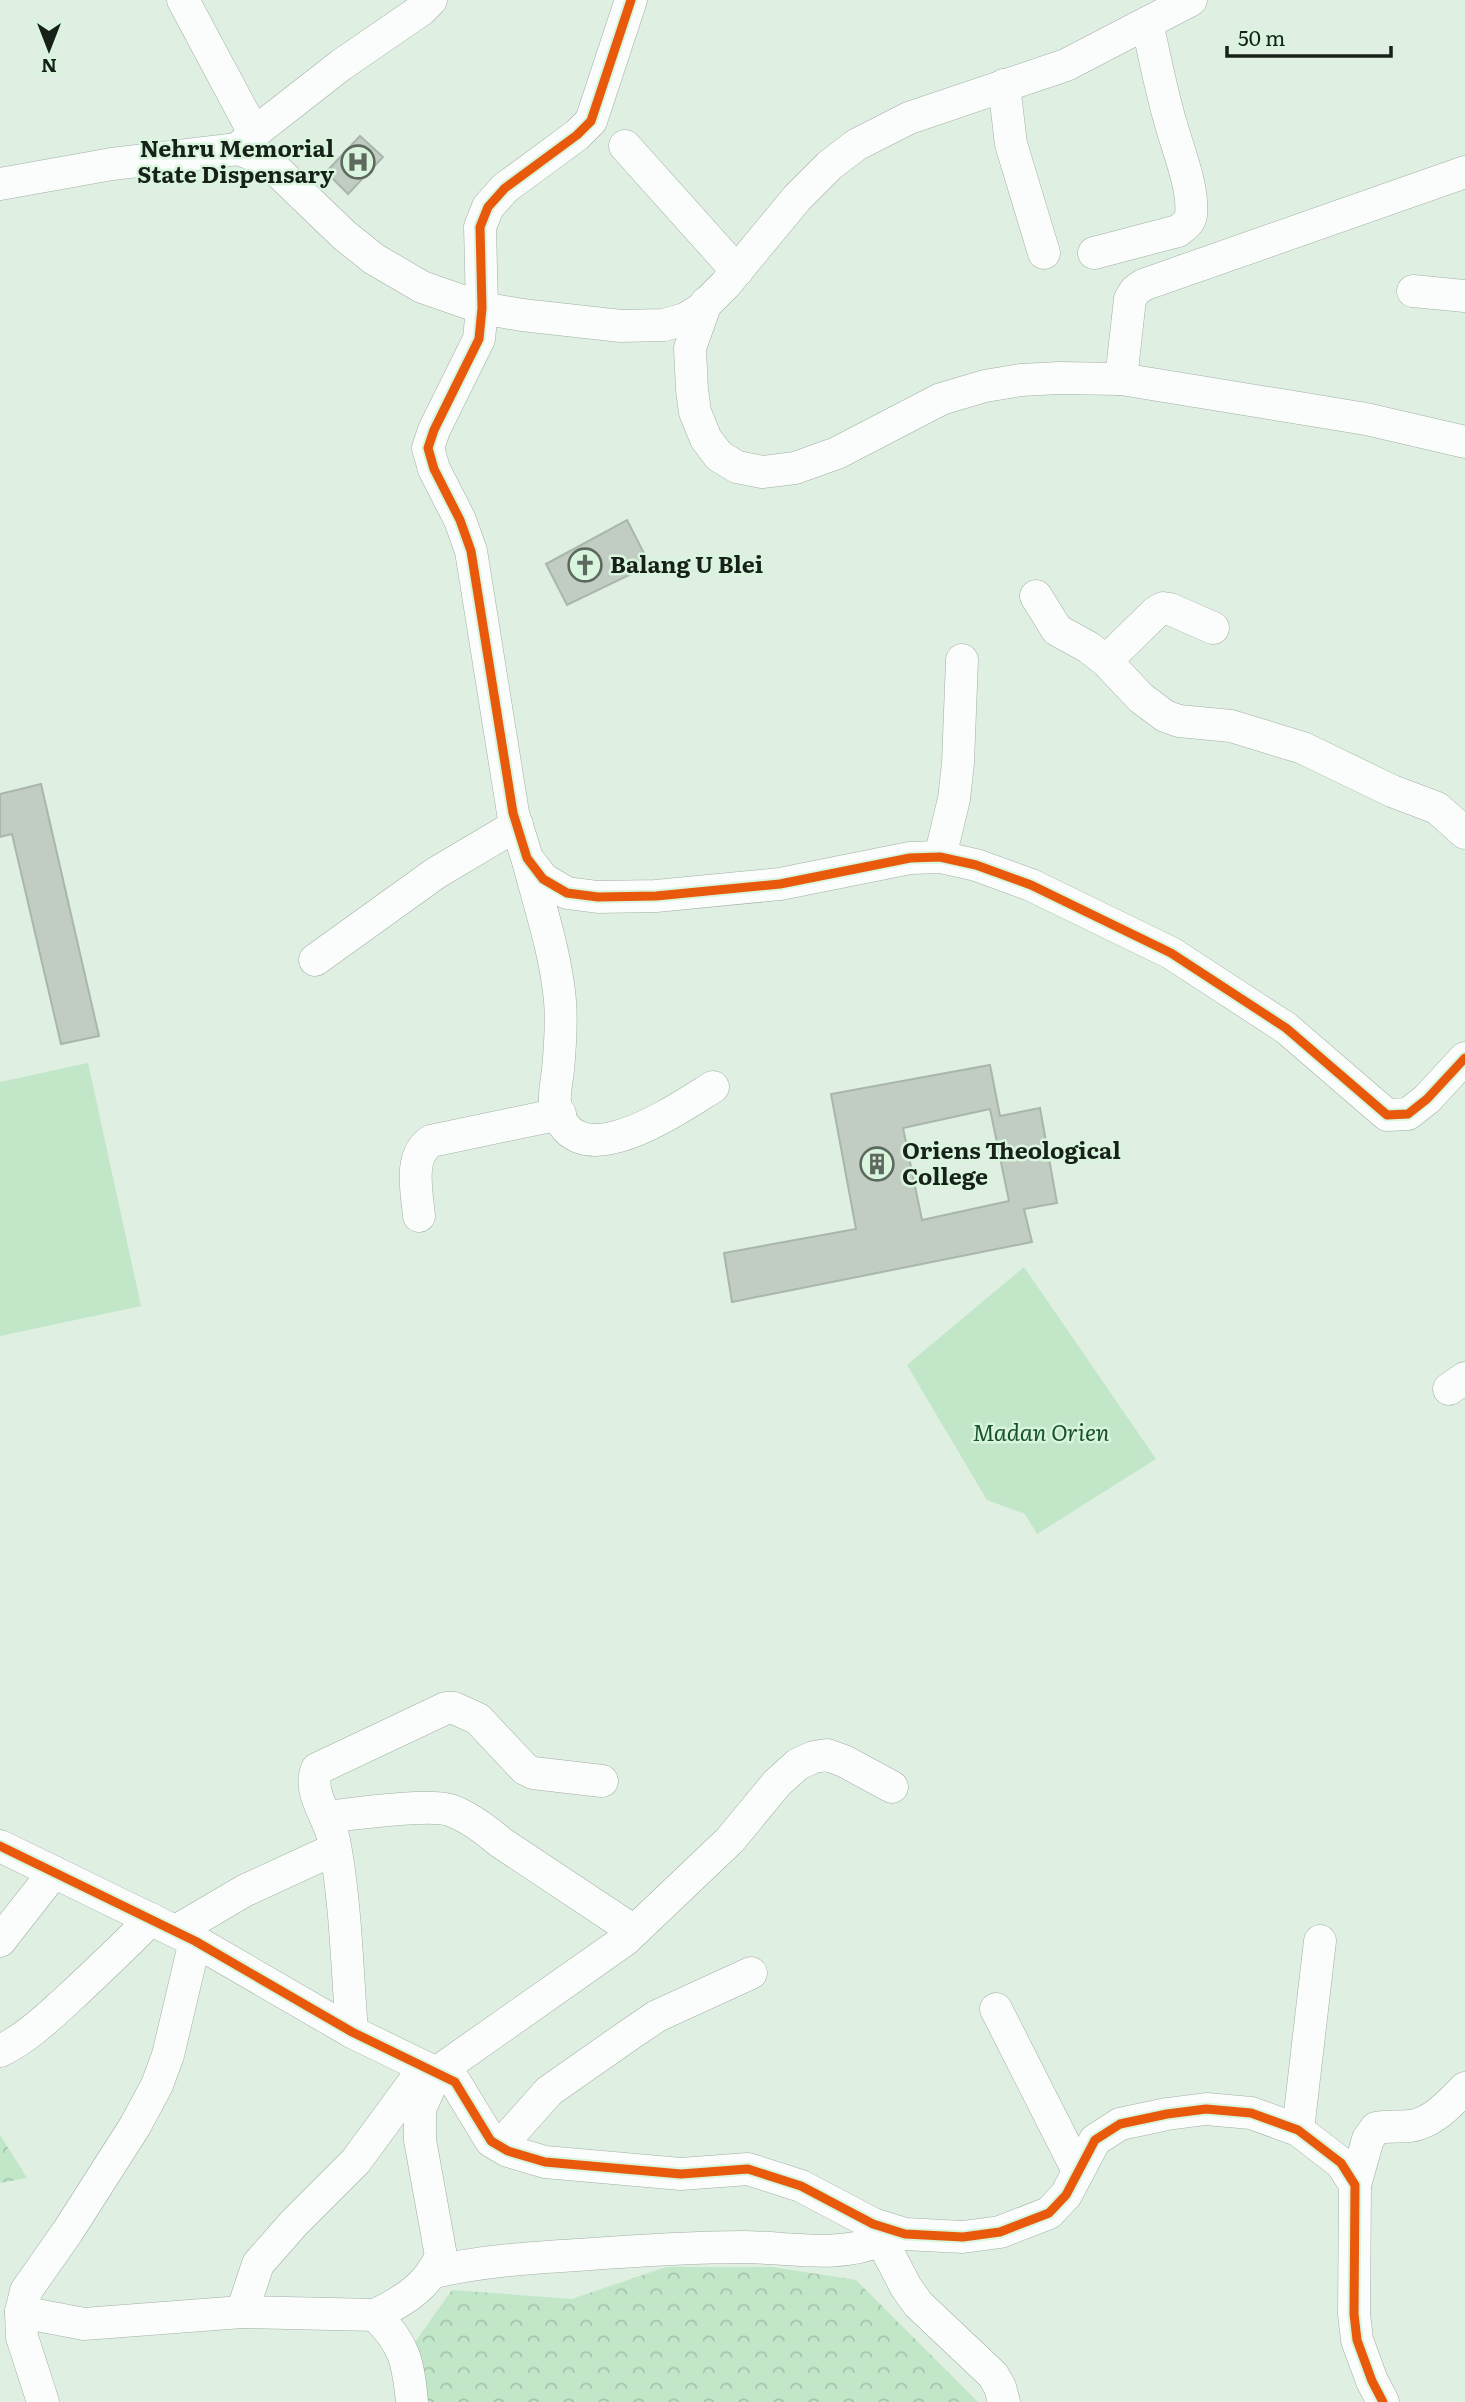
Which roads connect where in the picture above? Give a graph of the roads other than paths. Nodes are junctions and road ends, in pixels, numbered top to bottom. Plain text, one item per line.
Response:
1 (183, 0) edge
2 (431, 0) edge
3 (631, 0) edge
4 (1191, 0) edge
5 (1147, 23) junction
6 (1003, 85) junction
7 (246, 141) junction
8 (625, 146) dead end
9 (1465, 172) edge
10 (0, 184) edge
11 (1044, 253) dead end
12 (1094, 253) dead end
13 (737, 271) junction
14 (1413, 291) dead end
15 (1465, 296) edge
16 (706, 303) junction
17 (482, 308) junction
18 (1121, 379) junction
19 (1465, 442) edge
20 (1036, 596) dead end
21 (1213, 628) dead end
22 (962, 660) dead end
23 (1106, 661) junction
24 (517, 825) junction
25 (1465, 833) edge
26 (940, 857) junction
27 (527, 858) junction
28 (315, 960) dead end
29 (1465, 1058) edge
30 (713, 1087) dead end
31 (559, 1114) junction
32 (419, 1216) dead end
33 (601, 1781) dead end
34 (892, 1787) dead end
35 (326, 1817) junction
36 (0, 1846) edge
37 (335, 1849) junction
38 (54, 1872) junction
39 (174, 1930) junction
40 (634, 1931) junction
41 (0, 1941) edge
42 (1320, 1941) dead end
43 (751, 1973) dead end
44 (996, 2010) dead end
45 (352, 2032) junction
46 (0, 2051) edge
47 (431, 2070) junction
48 (1465, 2088) edge
49 (1298, 2130) junction
50 (500, 2146) junction
51 (1078, 2171) junction
52 (1354, 2185) junction
53 (877, 2232) junction
54 (434, 2272) junction
55 (21, 2312) junction
56 (242, 2312) junction
57 (375, 2315) junction
58 (43, 2402) edge
59 (412, 2402) edge
60 (1004, 2402) edge
61 (1383, 2402) edge

1 - 7 street
2 - 7 street
3 - 17 street
4 - 5 street
5 - 6 street
5 - 12 street
6 - 11 street
6 - 13 street
7 - 10 street
7 - 17 street
8 - 13 street
9 - 18 street
13 - 16 street
14 - 15 street
16 - 17 street
16 - 18 street
17 - 24 street
18 - 19 street
20 - 23 street
21 - 23 street
22 - 26 street
23 - 25 street
24 - 27 street
24 - 28 street
26 - 27 street
26 - 29 street
27 - 31 street
30 - 31 street
31 - 32 street
33 - 35 street
34 - 40 street
35 - 37 street
35 - 40 street
36 - 38 street
37 - 39 street
37 - 45 street
38 - 39 street
38 - 41 street
39 - 45 street
39 - 46 street
39 - 55 street
40 - 47 street
42 - 49 street
43 - 50 street
44 - 51 street
45 - 47 street
47 - 50 street
47 - 54 street
47 - 56 street
48 - 52 street
49 - 51 street
49 - 52 street
50 - 53 street
51 - 53 street
52 - 61 street
53 - 54 street
53 - 60 street
54 - 57 street
55 - 56 street
55 - 58 street
56 - 57 street
57 - 59 street

